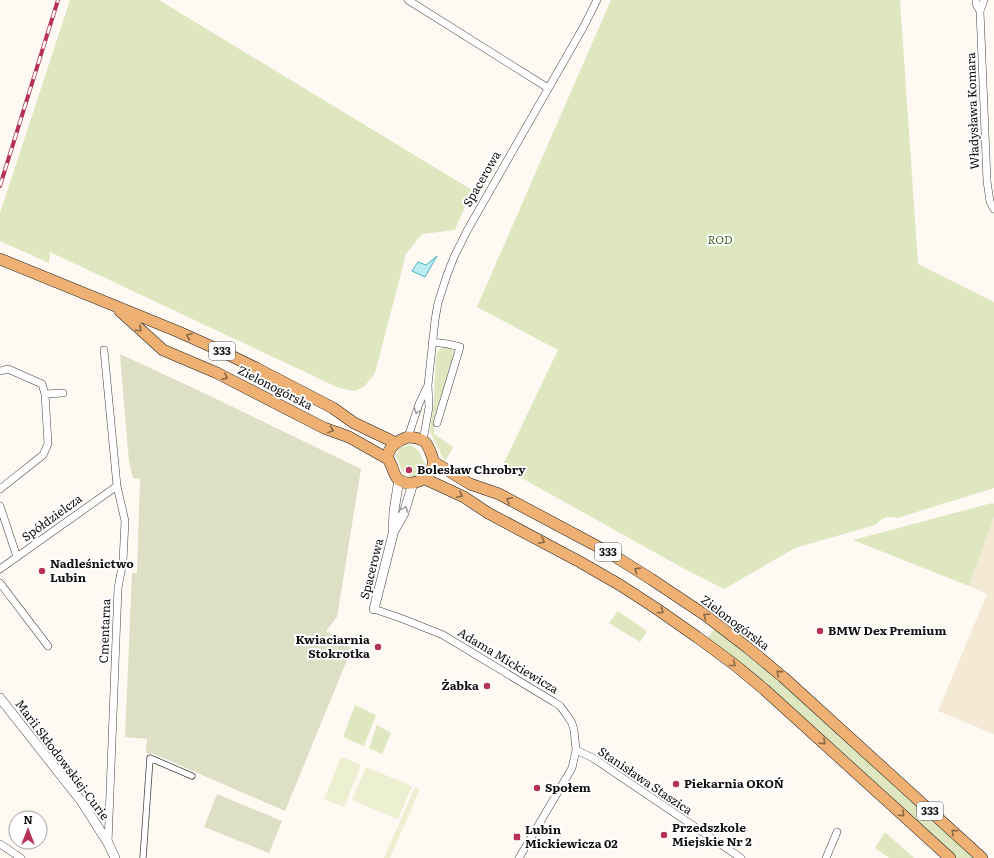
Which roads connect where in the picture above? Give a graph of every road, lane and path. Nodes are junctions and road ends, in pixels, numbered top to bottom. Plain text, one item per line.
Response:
1 (408, 0) edge
2 (597, 0) edge
3 (976, 0) edge
4 (984, 0) edge
5 (980, 11) junction
6 (548, 88) junction
7 (994, 209) edge
8 (0, 259) edge
9 (115, 307) junction
10 (432, 342) junction
11 (104, 350) dead end
12 (0, 370) edge
13 (428, 385) junction
14 (63, 393) dead end
15 (45, 394) junction
16 (437, 423) dead end
17 (408, 437) junction
18 (423, 441) junction
19 (396, 443) junction
20 (388, 459) junction
21 (434, 462) junction
22 (398, 479) junction
23 (425, 479) junction
24 (413, 483) junction
25 (117, 486) junction
26 (0, 489) edge
27 (0, 506) edge
28 (393, 534) junction
29 (17, 557) junction
30 (0, 569) edge
31 (0, 583) edge
32 (374, 609) joint
33 (48, 646) dead end
34 (0, 698) edge
35 (576, 750) junction
36 (192, 776) dead end
37 (837, 832) dead end
38 (108, 843) junction
39 (0, 844) edge
40 (21, 858) edge
41 (115, 858) edge
42 (143, 858) edge
43 (519, 858) edge
44 (741, 858) edge
45 (826, 858) edge
46 (950, 858) edge
47 (982, 858) edge

1 - 6 street
2 - 6 street, Spacerowa
3 - 5 street
4 - 5 street
5 - 7 street, Władysława Komara
6 - 10 street, Spacerowa
8 - 9 main road, Zielonogórska / 333
19 -> 9 main road, Zielonogórska / 333
9 -> 20 main road, Zielonogórska / 333
10 - 13 street, Spacerowa
10 - 16 street
11 - 25 street, Cmentarna
12 - 15 street
13 -> 17 street, Spacerowa
13 - 18 street, Spacerowa
14 - 15 street
15 - 26 street
17 - 18 main road
17 - 19 main road
18 - 21 main road
19 - 20 main road
20 - 22 main road
21 - 23 main road
47 -> 21 main road, Zielonogórska / 333
22 - 24 main road
22 - 28 street, Spacerowa
23 - 24 main road
23 -> 46 main road, 333
28 -> 24 street, Spacerowa
25 - 29 street, Spółdzielcza
25 - 38 street, Cmentarna
27 - 29 street
28 - 32 street, Spacerowa
29 - 30 street, Spółdzielcza
31 - 33 street
32 - 35 street, Adama Mickiewicza
34 - 38 street, Marii Skłodowskiej-Curie
35 - 43 street, Adama Mickiewicza
35 - 44 street, Stanisława Staszica
36 - 42 street
37 - 45 street
38 - 41 street, Marii Skłodowskiej-Curie
39 - 40 street

